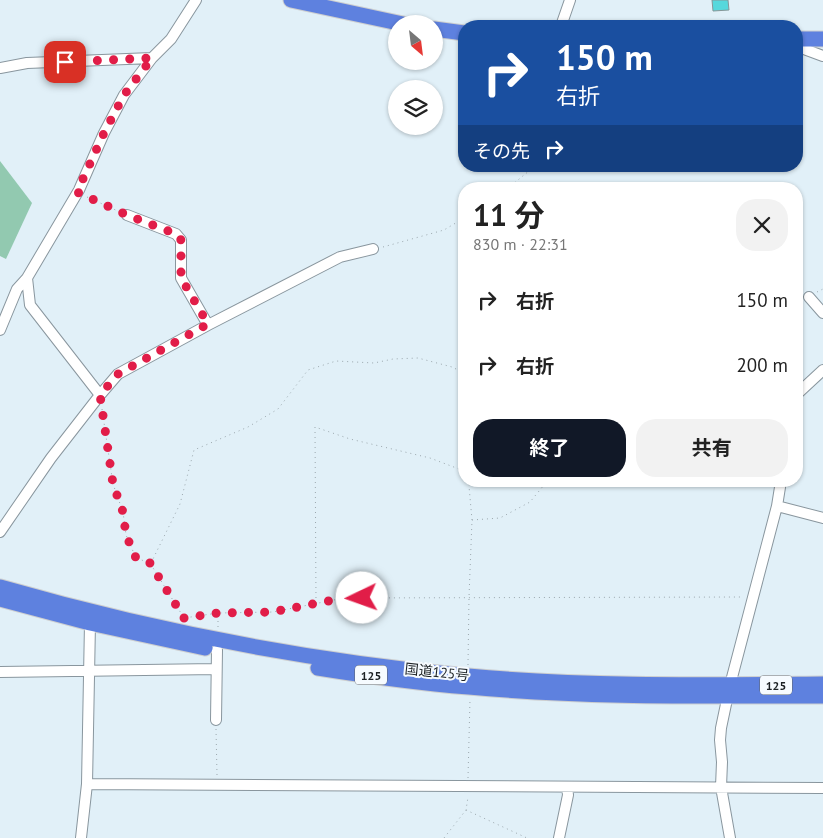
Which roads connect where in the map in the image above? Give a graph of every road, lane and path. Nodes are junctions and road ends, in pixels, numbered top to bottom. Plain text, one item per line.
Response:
1 (196, 0) edge
2 (291, 0) edge
3 (570, 0) edge
4 (563, 20) edge
5 (388, 21) edge
6 (443, 30) edge
7 (458, 32) edge
8 (803, 39) edge
9 (823, 39) edge
10 (803, 49) edge
11 (823, 56) edge
12 (152, 58) junction
13 (0, 68) edge
14 (528, 172) edge
15 (516, 182) edge
16 (77, 192) junction
17 (127, 215) joint
18 (458, 222) edge
19 (373, 249) joint
20 (27, 278) junction
21 (809, 297) dead end
22 (823, 313) edge
23 (208, 324) junction
24 (0, 330) edge
25 (458, 370) edge
26 (823, 370) edge
27 (803, 389) edge
28 (100, 395) junction
29 (458, 468) edge
30 (469, 487) edge
31 (542, 487) edge
32 (780, 487) edge
33 (777, 506) junction
34 (823, 518) edge
35 (472, 520) junction
36 (0, 532) edge
37 (150, 563) junction
38 (0, 587) edge
39 (468, 597) junction
40 (753, 597) junction
41 (0, 599) edge
42 (316, 603) junction
43 (218, 613) junction
44 (90, 623) junction
45 (217, 646) junction
46 (216, 669) junction
47 (90, 671) junction
48 (0, 672) edge
49 (469, 682) junction
50 (823, 684) edge
51 (728, 690) junction
52 (823, 696) edge
53 (216, 720) joint
54 (87, 784) junction
55 (217, 786) junction
56 (467, 786) junction
57 (567, 787) junction
58 (721, 787) junction
59 (823, 788) edge
60 (466, 810) junction
61 (81, 838) edge
62 (444, 838) edge
63 (527, 838) edge
64 (559, 838) edge
65 (730, 838) edge

1 - 12 street
2 - 5 highway
3 - 4 street
6 - 7 highway
8 - 9 highway
10 - 11 street
12 - 13 street
12 - 16 street
14 - 15 path
16 - 17 path
16 - 20 street
17 - 23 street
18 - 19 path
19 - 23 street
20 - 24 street
20 - 28 street
21 - 22 street
23 - 28 street
25 - 37 path
26 - 27 street
28 - 36 street
28 - 37 path
29 - 42 path
30 - 35 path
31 - 35 path
32 - 33 street
33 - 34 street
33 - 40 street
35 - 39 path
37 - 43 path
38 - 45 highway, 国道125号 / 125
39 - 40 path
39 - 42 path
39 - 49 path
40 - 51 street
41 - 44 highway, 国道125号 / 125
42 - 43 path
43 - 45 path
44 - 45 highway, 国道125号 / 125
44 - 47 street
45 - 46 street
45 - 49 highway, 国道125号 / 125
46 - 47 street
46 - 53 street
47 - 48 street
47 - 54 street
49 - 51 highway, 国道125号 / 125
49 - 56 path
50 - 51 highway, 国道125号 / 125
51 - 52 highway, 国道125号 / 125
51 - 58 street
53 - 55 path
54 - 55 street
54 - 61 street
55 - 56 street
56 - 57 street
56 - 60 path
57 - 58 street
57 - 64 street
58 - 59 street
58 - 65 street
60 - 62 path
60 - 63 path

